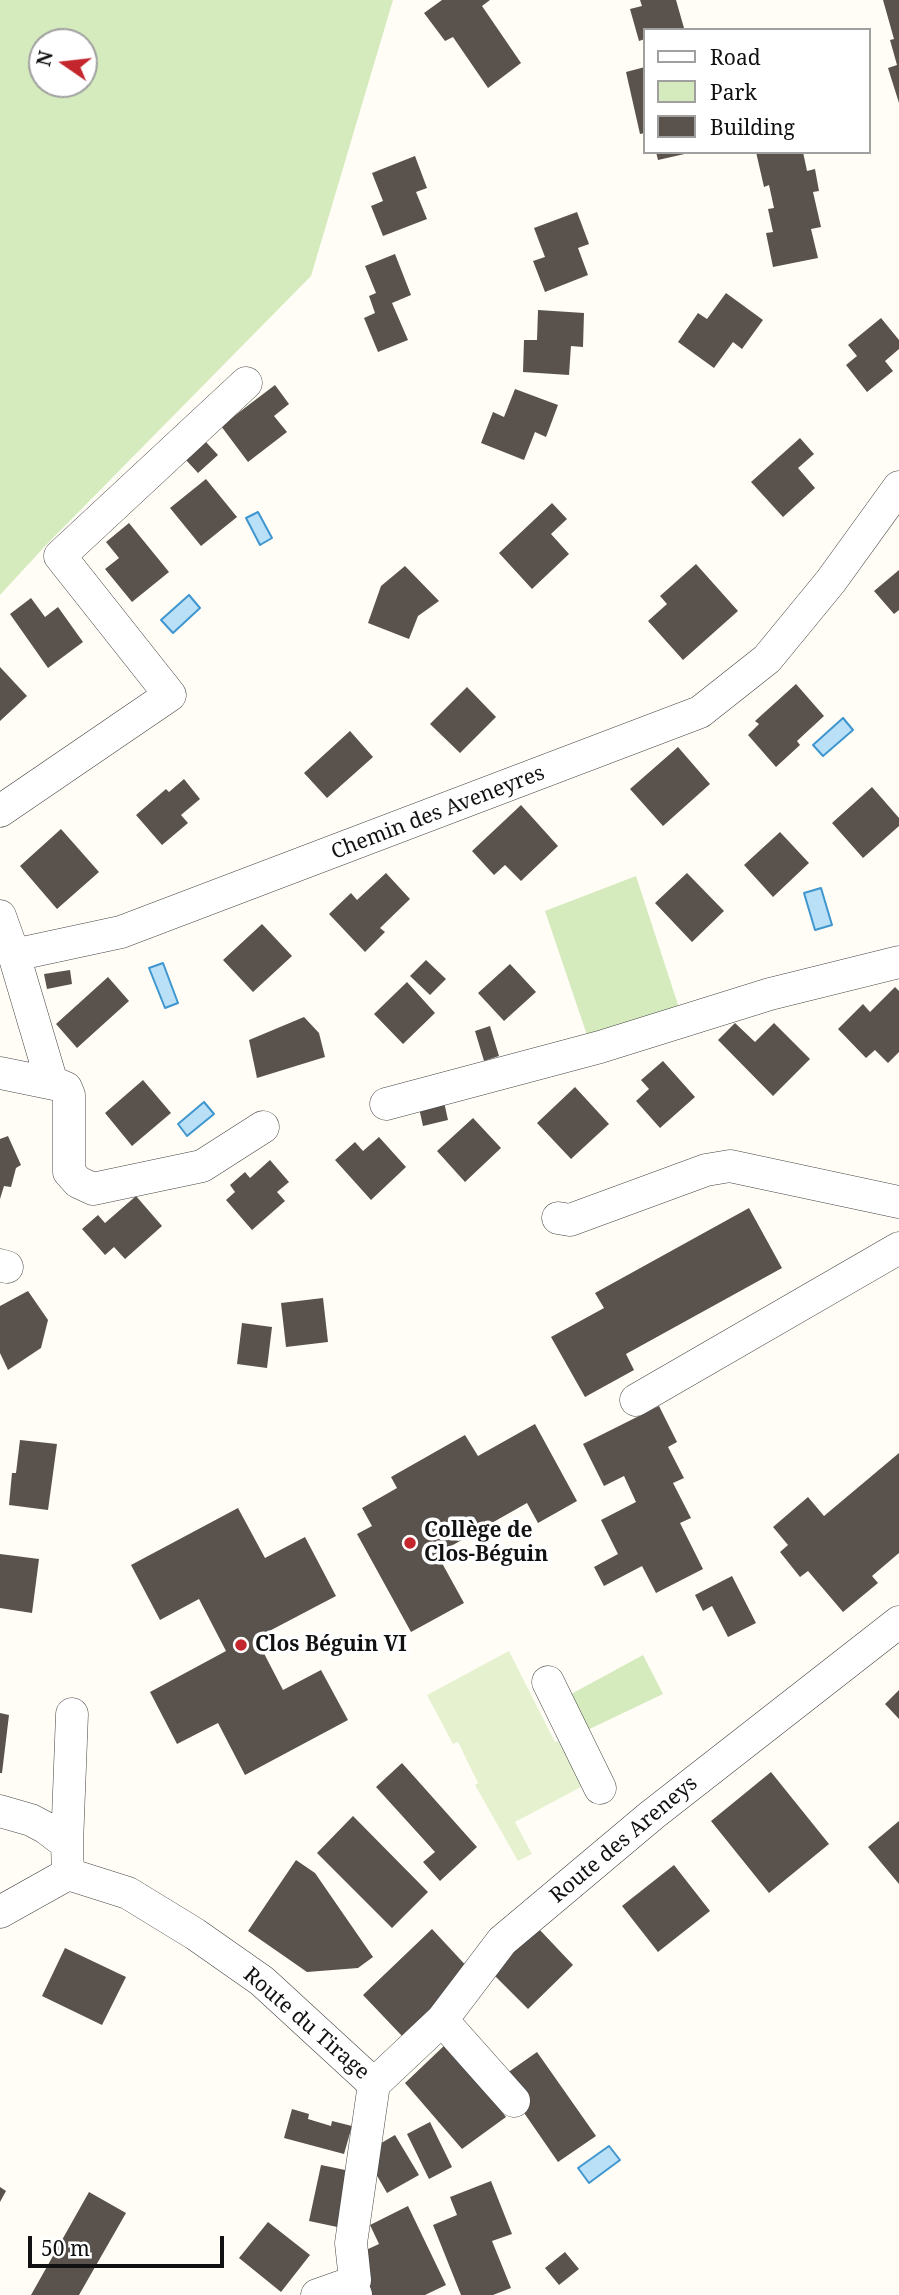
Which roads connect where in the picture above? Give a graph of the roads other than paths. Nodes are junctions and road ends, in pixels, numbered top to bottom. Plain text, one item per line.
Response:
1 (246, 383) dead end
2 (899, 487) edge
3 (0, 811) edge
4 (0, 916) edge
5 (13, 955) junction
6 (899, 962) edge
7 (0, 1073) edge
8 (52, 1083) junction
9 (386, 1104) dead end
10 (263, 1127) dead end
11 (899, 1202) edge
12 (558, 1218) dead end
13 (899, 1248) edge
14 (636, 1400) dead end
15 (899, 1622) edge
16 (548, 1682) dead end
17 (72, 1714) dead end
18 (600, 1788) dead end
19 (0, 1811) edge
20 (68, 1859) junction
21 (0, 1913) edge
22 (442, 2020) junction
23 (374, 2084) junction
24 (514, 2101) dead end
25 (354, 2289) edge
26 (317, 2295) edge

1 - 3 street
2 - 5 street, Chemin des Aveneyres
4 - 5 street
5 - 8 street
6 - 9 street
7 - 8 street
8 - 10 street
11 - 12 street
13 - 14 street
15 - 22 street, Route des Areneys
16 - 18 street
17 - 20 street
19 - 20 street, Route du Tirage
20 - 21 street
20 - 23 street, Route du Tirage
22 - 23 street, Route des Areneys
22 - 24 street
23 - 25 street, Route du Tirage
25 - 26 street

